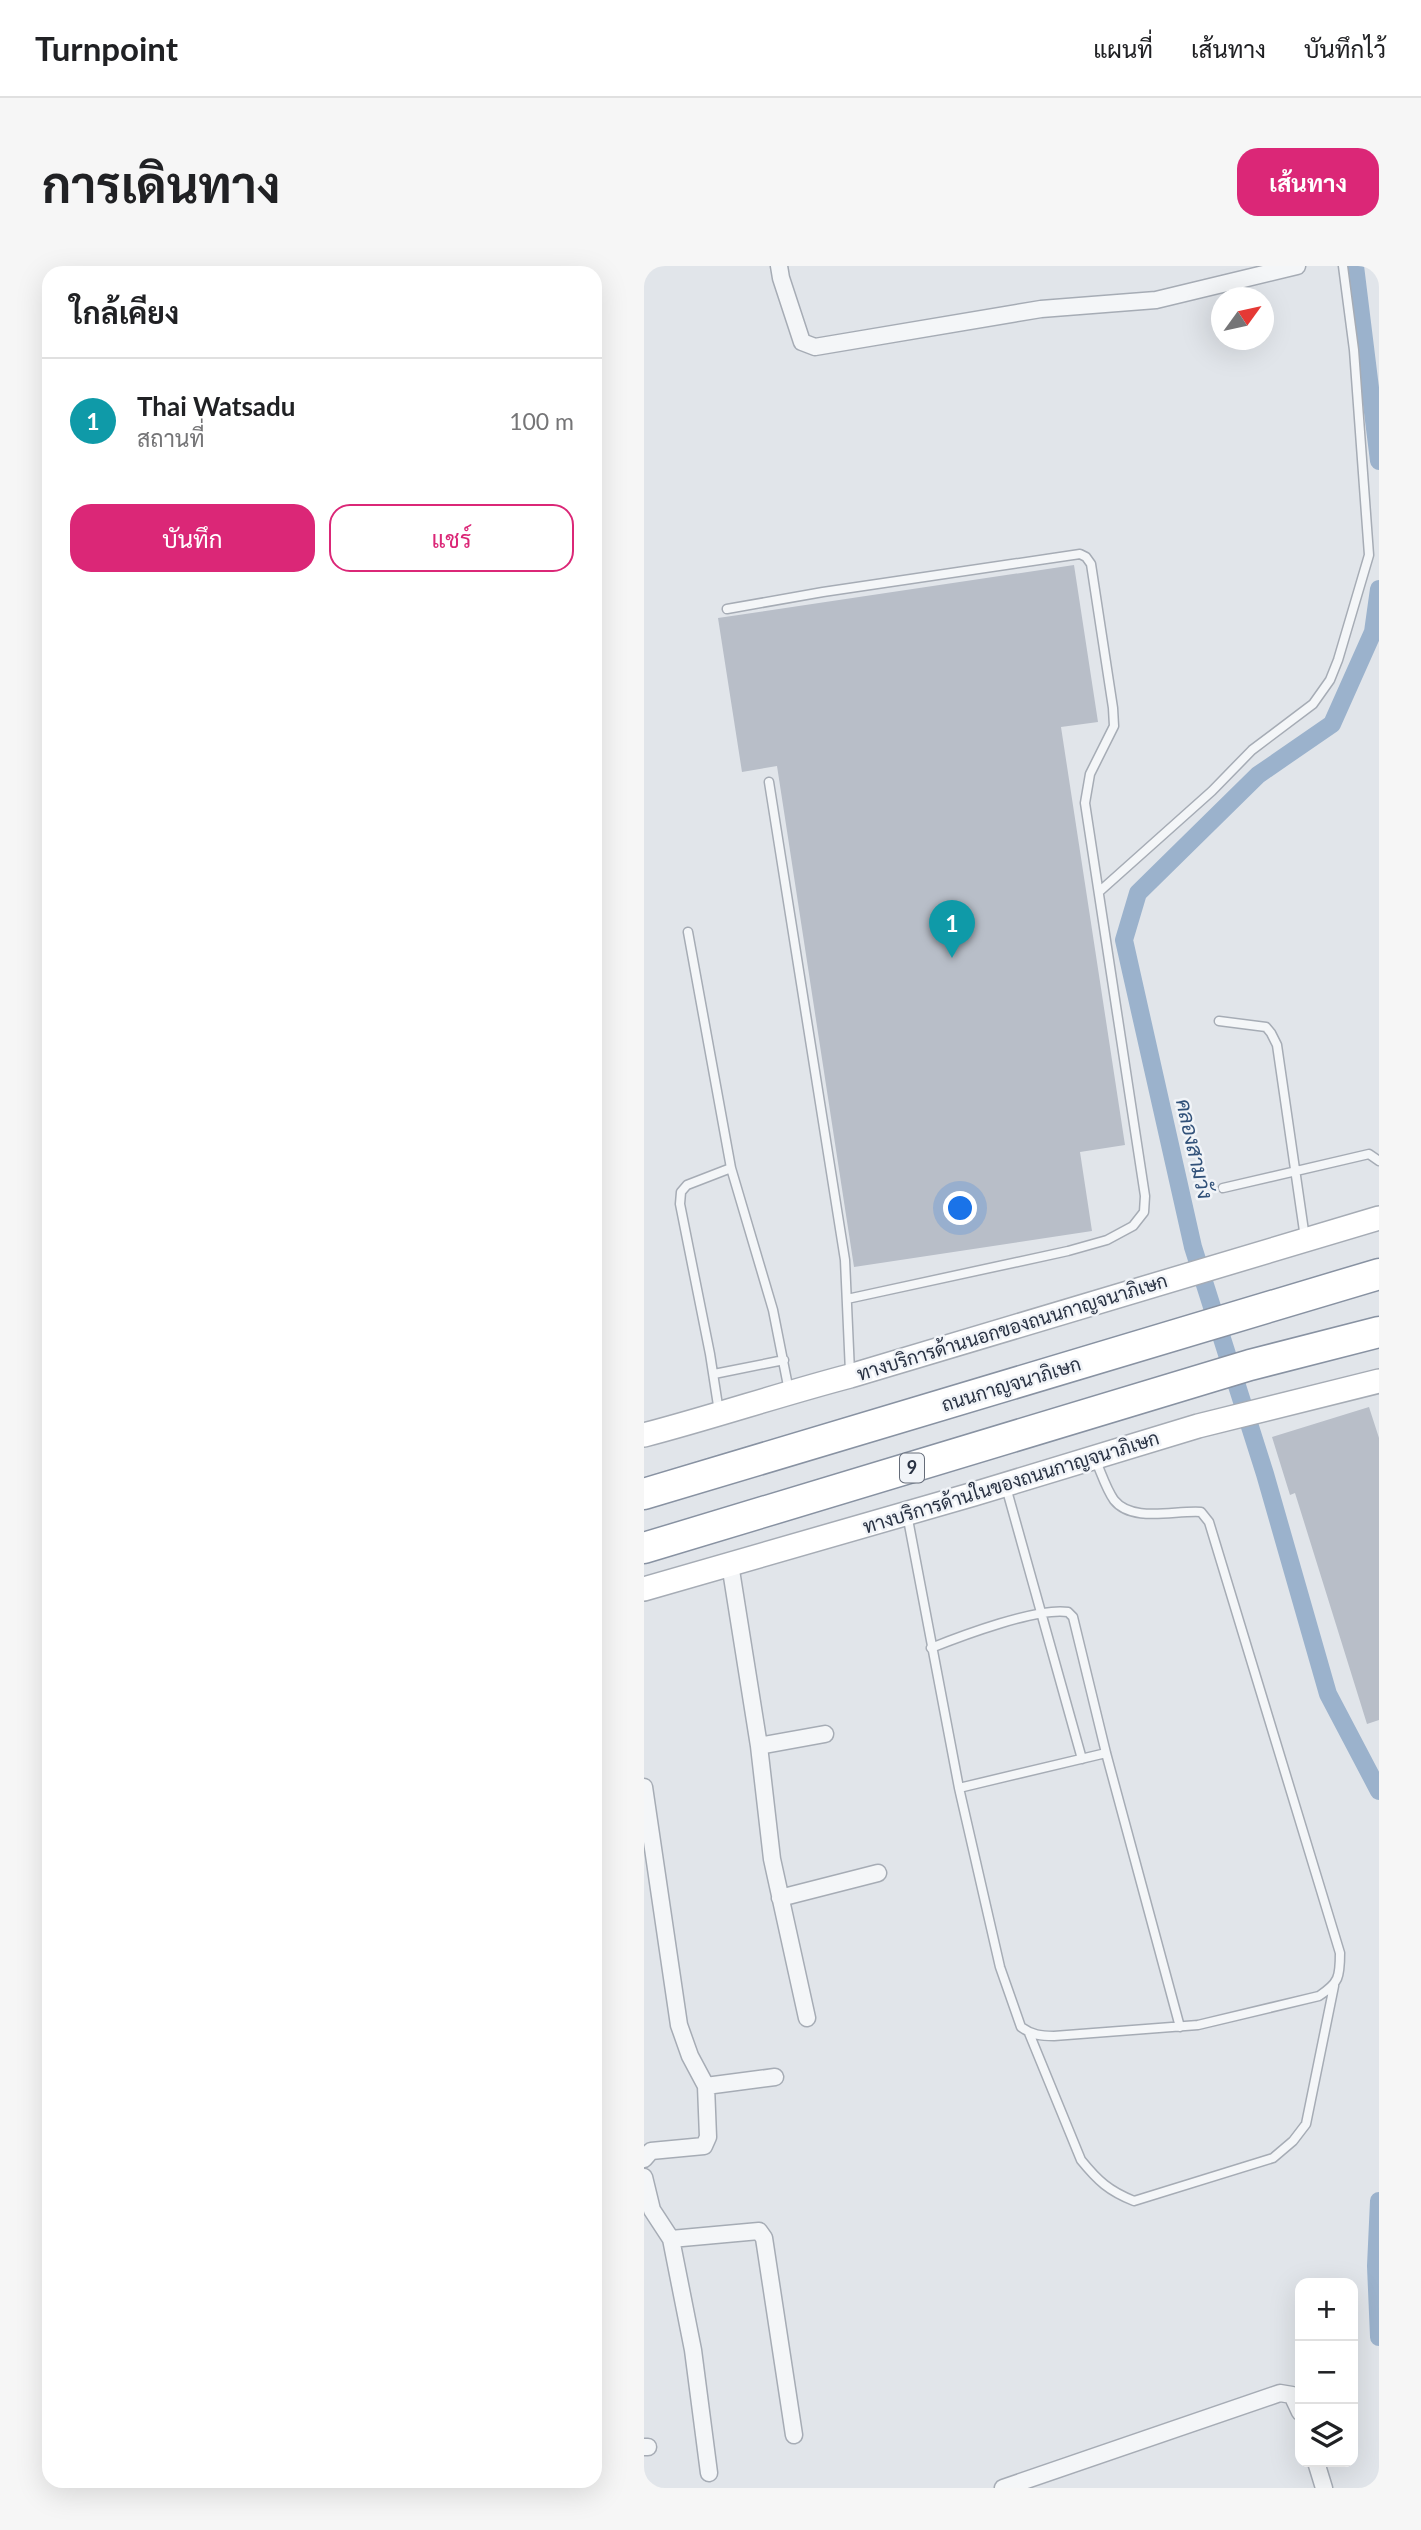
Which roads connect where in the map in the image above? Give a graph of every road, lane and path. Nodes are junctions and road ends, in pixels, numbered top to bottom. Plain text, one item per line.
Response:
1 (779, 266) edge
2 (1297, 266) edge
3 (1343, 266) edge
4 (727, 610) dead end
5 (769, 782) dead end
6 (1100, 891) junction
7 (688, 932) dead end
8 (1219, 1021) dead end
9 (1379, 1161) edge
10 (731, 1168) junction
11 (1296, 1170) junction
12 (1223, 1188) dead end
13 (1379, 1218) edge
14 (1305, 1238) junction
15 (1379, 1274) edge
16 (847, 1299) junction
17 (1379, 1332) edge
18 (783, 1360) junction
19 (714, 1374) junction
20 (850, 1376) junction
21 (1379, 1381) edge
22 (789, 1392) junction
23 (719, 1415) junction
24 (644, 1435) edge
25 (1094, 1457) junction
26 (1006, 1484) junction
27 (644, 1494) edge
28 (907, 1513) junction
29 (644, 1548) edge
30 (730, 1564) junction
31 (644, 1589) edge
32 (1042, 1614) junction
33 (931, 1648) junction
34 (825, 1734) dead end
35 (759, 1746) junction
36 (1106, 1753) junction
37 (1082, 1759) junction
38 (959, 1788) junction
39 (644, 1791) edge
40 (878, 1873) dead end
41 (780, 1898) junction
42 (1334, 1986) junction
43 (807, 2018) dead end
44 (1180, 2027) junction
45 (1029, 2033) junction
46 (775, 2077) dead end
47 (706, 2086) junction
48 (644, 2159) edge
49 (644, 2177) edge
50 (671, 2239) junction
51 (1296, 2404) edge
52 (794, 2435) dead end
53 (1318, 2467) edge
54 (709, 2473) dead end
55 (1035, 2483) edge
56 (1003, 2488) edge
57 (1324, 2488) edge

1 - 2 street
3 - 6 lane
4 - 6 lane
5 - 16 lane
6 - 16 lane
7 - 10 lane
8 - 11 lane
9 - 11 lane
10 - 18 lane
10 - 19 lane
11 - 12 lane
11 - 14 lane
13 - 14 main road, ทางบริการด้านนอกของถนนกาญจนาภิเษก
14 - 20 main road, ทางบริการด้านนอกของถนนกาญจนาภิเษก
15 - 27 highway, ถนนกาญจนาภิเษก
16 - 20 lane
17 - 29 highway, 9
18 - 19 lane
18 - 22 lane
19 - 23 lane
20 - 22 main road, ทางบริการด้านนอกของถนนกาญจนาภิเษก
21 - 25 main road, ทางบริการด้านในของถนนกาญจนาภิเษก
22 - 23 main road, ทางบริการด้านนอกของถนนกาญจนาภิเษก
23 - 24 main road, ทางบริการด้านนอกของถนนกาญจนาภิเษก
25 - 26 main road, ทางบริการด้านในของถนนกาญจนาภิเษก
25 - 42 lane
26 - 28 main road, ทางบริการด้านในของถนนกาญจนาภิเษก
26 - 32 lane
28 - 30 main road, ทางบริการด้านในของถนนกาญจนาภิเษก
28 - 33 lane
30 - 31 main road, ทางบริการด้านในของถนนกาญจนาภิเษก
30 - 35 street
32 - 33 lane
32 - 36 lane
32 - 37 lane
33 - 38 lane
34 - 35 street
35 - 41 street
36 - 37 lane
36 - 44 lane
37 - 38 lane
38 - 45 lane
39 - 47 street
40 - 41 street
41 - 43 street
42 - 44 lane
42 - 45 lane
44 - 45 lane
46 - 47 street
47 - 48 street
49 - 50 street
50 - 52 street
50 - 54 street
51 - 55 street
53 - 57 street
55 - 56 street

